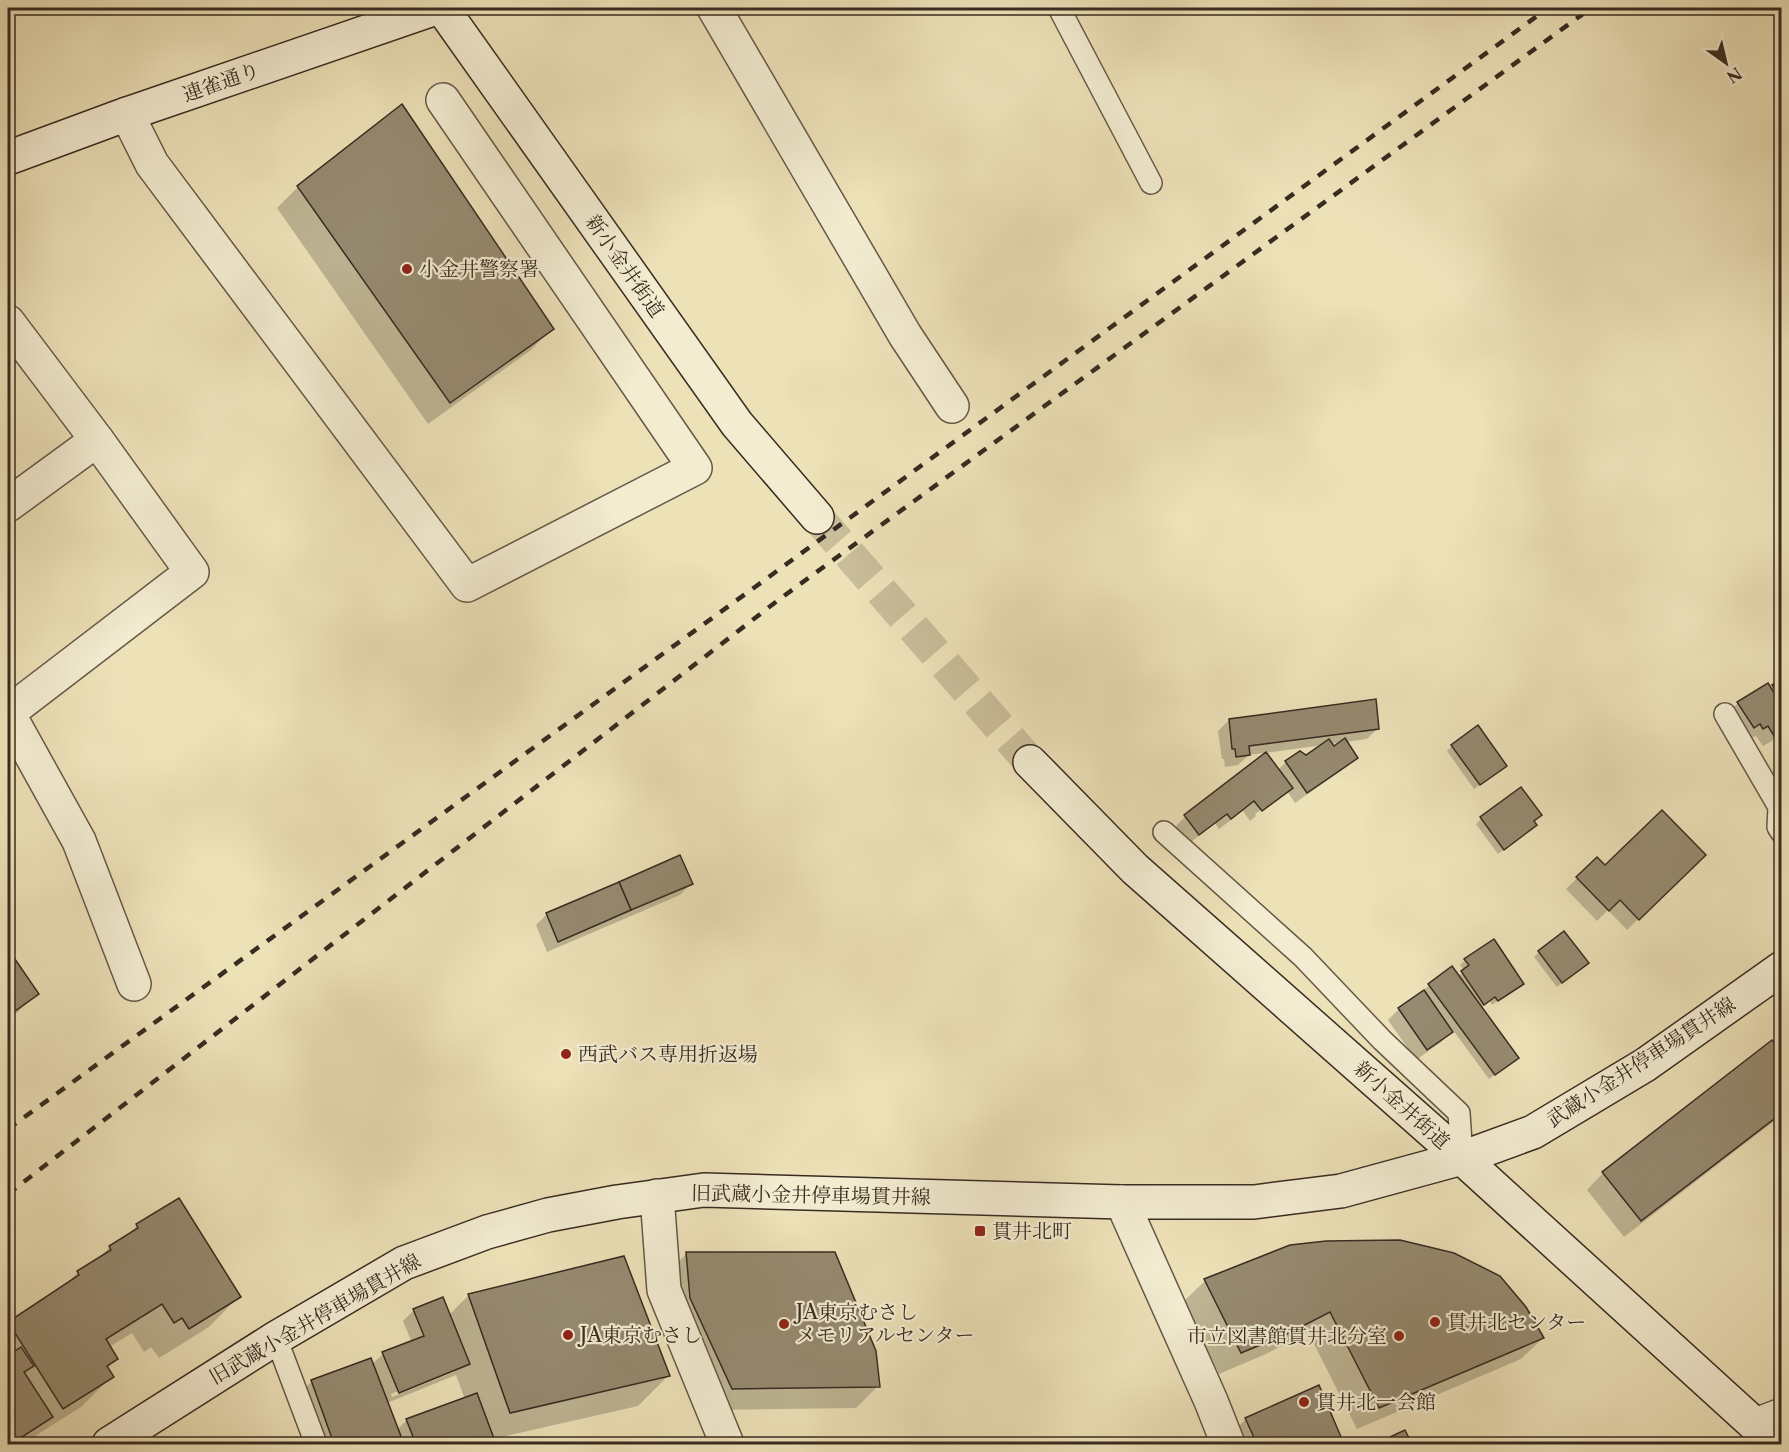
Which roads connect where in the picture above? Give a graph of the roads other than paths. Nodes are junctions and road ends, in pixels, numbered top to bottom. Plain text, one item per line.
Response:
1 (436, 8) edge
2 (442, 8) edge
3 (714, 8) edge
4 (1059, 8) edge
5 (443, 100) dead end
6 (127, 114) junction
7 (8, 158) edge
8 (1150, 183) dead end
9 (9, 328) edge
10 (952, 406) dead end
11 (97, 440) junction
12 (8, 505) edge
13 (817, 517) tunnel mouth
14 (8, 713) edge
15 (1725, 714) dead end
16 (1030, 762) tunnel mouth
17 (1164, 832) dead end
18 (1782, 833) edge
19 (1782, 968) edge
20 (134, 984) dead end
21 (1462, 1158) junction
22 (657, 1196) junction
23 (1122, 1202) junction
24 (276, 1338) junction
25 (1771, 1428) edge
26 (109, 1444) edge
27 (316, 1444) edge
28 (728, 1444) edge
29 (1228, 1444) edge

1 - 6 street, 連雀通り
2 - 13 street, 新小金井街道
3 - 10 street
4 - 8 lane
5 - 6 street
6 - 7 street, 連雀通り
9 - 11 street
11 - 12 street
11 - 14 street
14 - 20 street
15 - 18 lane
16 - 21 street, 新小金井街道
17 - 21 lane
19 - 21 street, 武蔵小金井停車場貫井線
21 - 23 street, 旧武蔵小金井停車場貫井線
21 - 25 street, 新小金井街道
22 - 23 street, 旧武蔵小金井停車場貫井線
22 - 24 street, 旧武蔵小金井停車場貫井線
22 - 28 street
23 - 29 street
24 - 26 street, 旧武蔵小金井停車場貫井線
24 - 27 lane

